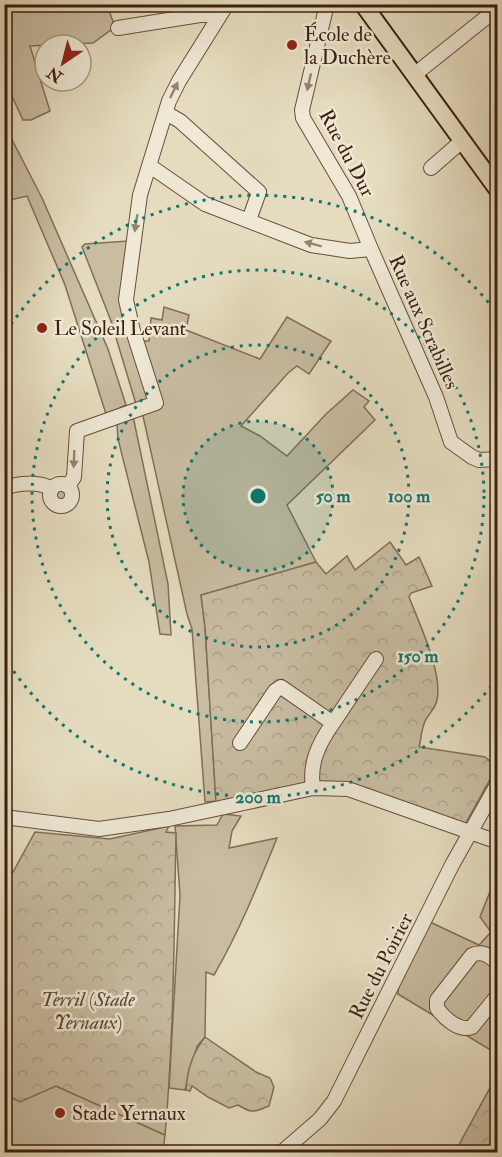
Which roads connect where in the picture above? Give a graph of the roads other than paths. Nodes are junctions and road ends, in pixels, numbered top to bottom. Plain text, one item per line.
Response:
1 (327, 4) edge
2 (363, 4) edge
3 (498, 8) edge
4 (223, 10) edge
5 (118, 28) dead end
6 (414, 75) junction
7 (166, 113) junction
8 (462, 141) junction
9 (150, 166) junction
10 (431, 168) dead end
11 (498, 190) edge
12 (249, 220) junction
13 (371, 249) junction
14 (498, 459) edge
15 (68, 486) junction
16 (4, 488) edge
17 (52, 489) junction
18 (376, 658) dead end
19 (333, 723) junction
20 (240, 743) dead end
21 (498, 783) edge
22 (313, 788) junction
23 (4, 817) edge
24 (471, 832) junction
25 (498, 842) edge
26 (497, 961) edge
27 (498, 995) edge
28 (282, 1152) edge

1 -> 13 street, Rue du Dur
2 - 6 main road
3 - 6 street
4 - 5 street
7 -> 4 street
6 - 8 main road
7 - 9 street
7 - 12 street
8 - 10 street
8 - 11 main road
9 - 12 street, Rue aux Scrabilles
9 -> 15 street
13 -> 12 street, Rue aux Scrabilles
13 - 14 street, Rue aux Scrabilles
15 - 17 street
15 - 17 street
16 - 17 street
18 - 19 street
19 - 20 street
19 - 22 street
21 - 24 street, Rue du Poirier
22 - 23 street
22 - 24 street
24 - 25 street
24 - 28 street, Rue du Poirier
26 - 27 street

